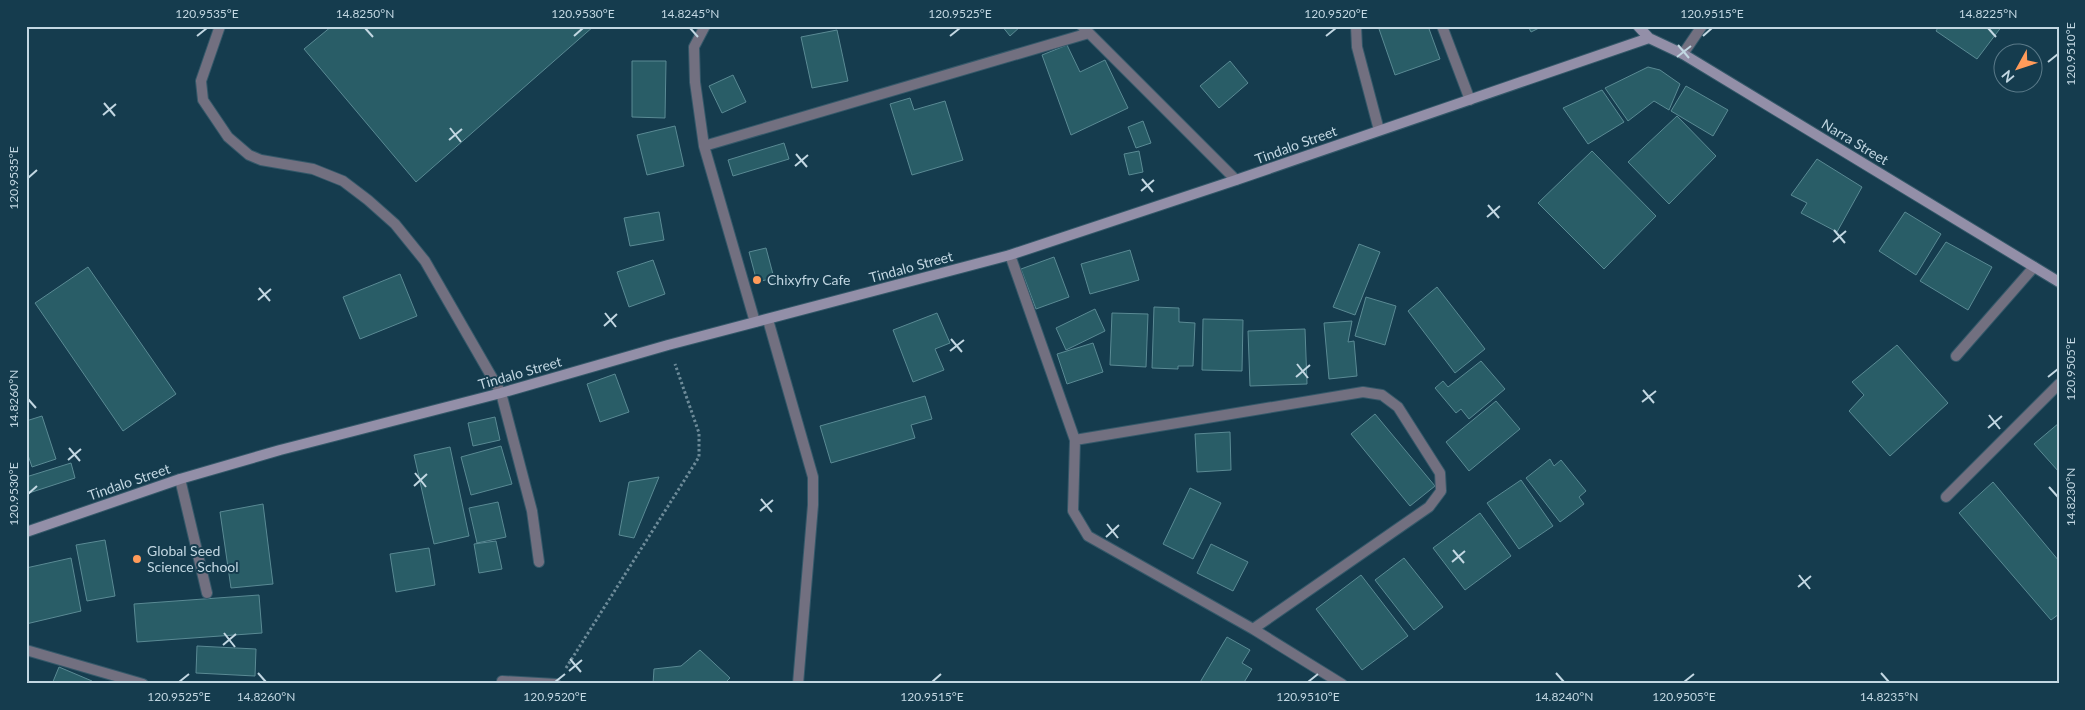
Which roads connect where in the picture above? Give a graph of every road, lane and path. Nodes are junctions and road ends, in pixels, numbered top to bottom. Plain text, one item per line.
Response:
1 (220, 26) edge
2 (706, 26) edge
3 (1356, 26) edge
4 (1442, 26) edge
5 (1638, 26) edge
6 (1702, 26) edge
7 (1085, 30) edge
8 (1648, 38) junction
9 (1683, 54) junction
10 (1470, 100) junction
11 (1379, 130) junction
12 (704, 146) junction
13 (1236, 180) junction
14 (1010, 255) junction
15 (2034, 267) junction
16 (2059, 282) edge
17 (768, 320) junction
18 (755, 322) junction
19 (668, 345) junction
20 (1956, 356) dead end
21 (2059, 384) edge
22 (501, 393) junction
23 (1075, 440) junction
24 (180, 479) junction
25 (1946, 497) dead end
26 (26, 532) edge
27 (538, 562) dead end
28 (207, 593) dead end
29 (1253, 629) junction
30 (26, 650) edge
31 (502, 681) dead end
32 (143, 684) edge
33 (556, 684) edge
34 (798, 684) edge
35 (1342, 684) edge

1 - 22 street
2 - 12 street
3 - 11 street
4 - 10 street
5 - 8 main road, Narra Street
6 - 9 street
7 - 12 street
7 - 13 street
8 - 9 main road, Narra Street
8 - 10 main road, Tindalo Street
9 - 15 main road, Narra Street
10 - 11 main road, Tindalo Street
11 - 13 main road, Tindalo Street
12 - 18 street
13 - 14 main road, Tindalo Street
14 - 17 main road, Tindalo Street
14 - 23 street
15 - 16 main road, Narra Street
15 - 20 street
17 - 18 main road, Tindalo Street
17 - 34 street
18 - 19 main road, Tindalo Street
19 - 22 main road, Tindalo Street
19 - 33 path
21 - 25 street
22 - 24 main road, Tindalo Street
22 - 27 street
23 - 29 street
23 - 29 street
24 - 26 main road, Tindalo Street
24 - 28 street
29 - 35 street
30 - 32 street
31 - 33 street

